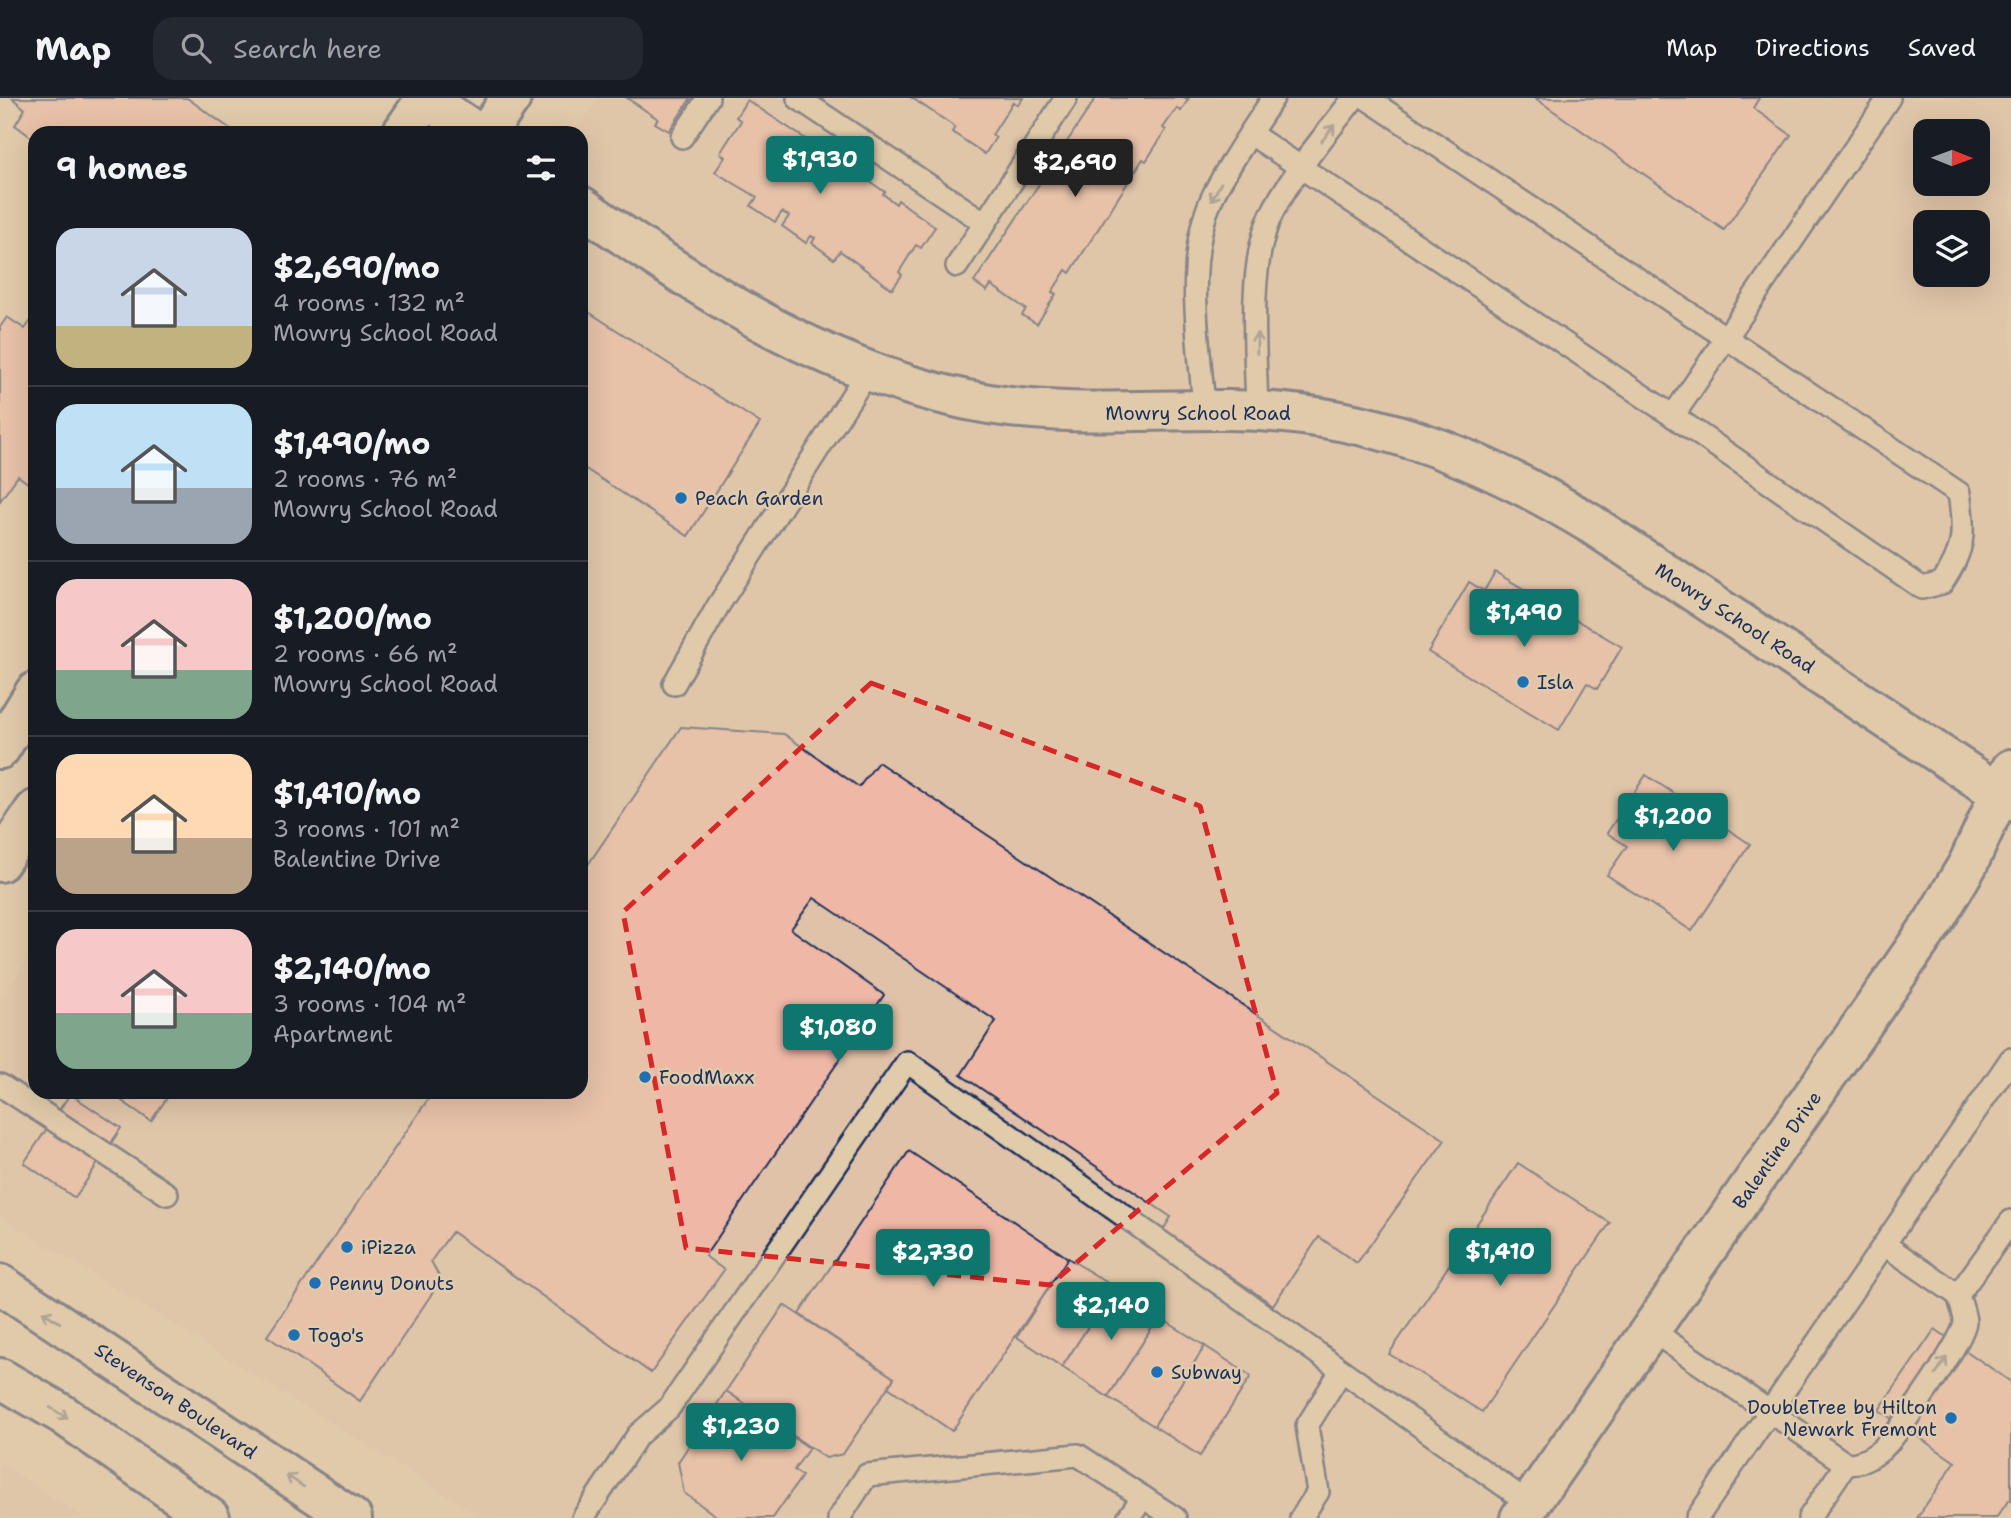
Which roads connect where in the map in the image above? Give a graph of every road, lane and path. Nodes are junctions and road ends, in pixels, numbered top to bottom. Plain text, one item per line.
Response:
1 (426, 98) edge
2 (510, 98) edge
3 (708, 98) edge
4 (798, 98) edge
5 (1066, 98) edge
6 (1273, 98) edge
7 (1354, 98) edge
8 (1366, 98) edge
9 (1889, 98) edge
10 (407, 126) edge
11 (467, 126) edge
12 (492, 126) edge
13 (1251, 134) junction
14 (682, 137) dead end
15 (1301, 167) junction
16 (588, 210) edge
17 (985, 223) junction
18 (957, 266) dead end
19 (1726, 339) junction
20 (868, 371) junction
21 (1204, 410) junction
22 (1257, 411) junction
23 (1673, 416) junction
24 (674, 684) dead end
25 (28, 703) edge
26 (0, 749) edge
27 (2007, 788) edge
28 (28, 820) edge
29 (0, 862) edge
30 (2011, 1059) edge
31 (0, 1085) edge
32 (167, 1194) dead end
33 (2011, 1221) edge
34 (1885, 1245) junction
35 (0, 1284) edge
36 (1958, 1296) junction
37 (1651, 1330) junction
38 (1341, 1371) junction
39 (0, 1378) edge
40 (1769, 1413) junction
41 (1846, 1464) junction
42 (1143, 1497) junction
43 (1525, 1511) edge
44 (210, 1518) edge
45 (352, 1518) edge
46 (583, 1518) edge
47 (839, 1518) edge
48 (1128, 1518) edge
49 (1175, 1518) edge
50 (1301, 1518) edge
51 (1697, 1518) edge
52 (1809, 1518) edge

1 - 10 street
1 - 11 street
2 - 12 street
3 - 14 lane
4 - 17 lane
5 - 17 lane
6 - 13 lane
15 -> 7 lane
8 - 19 lane
9 - 19 lane
13 - 15 lane
13 -> 21 lane
22 -> 15 lane
15 - 23 lane
16 - 20 street, Mowry School Road
17 - 18 lane
19 - 23 lane
19 - 23 lane
20 - 21 street, Mowry School Road
20 - 24 lane
21 - 22 street, Mowry School Road
22 - 27 street, Mowry School Road
25 - 26 street
27 - 37 street, Balentine Drive
28 - 29 street
30 - 34 lane
31 - 32 lane
33 - 36 lane
34 - 36 lane
34 - 40 lane
45 -> 35 street, Stevenson Boulevard
41 -> 36 lane
37 - 40 lane
37 - 43 street, Balentine Drive
38 - 43 lane
38 - 46 lane
38 - 50 lane
39 -> 44 street
40 - 41 lane
40 - 51 lane
41 - 52 lane
42 - 47 lane
42 - 48 lane
42 - 49 lane

